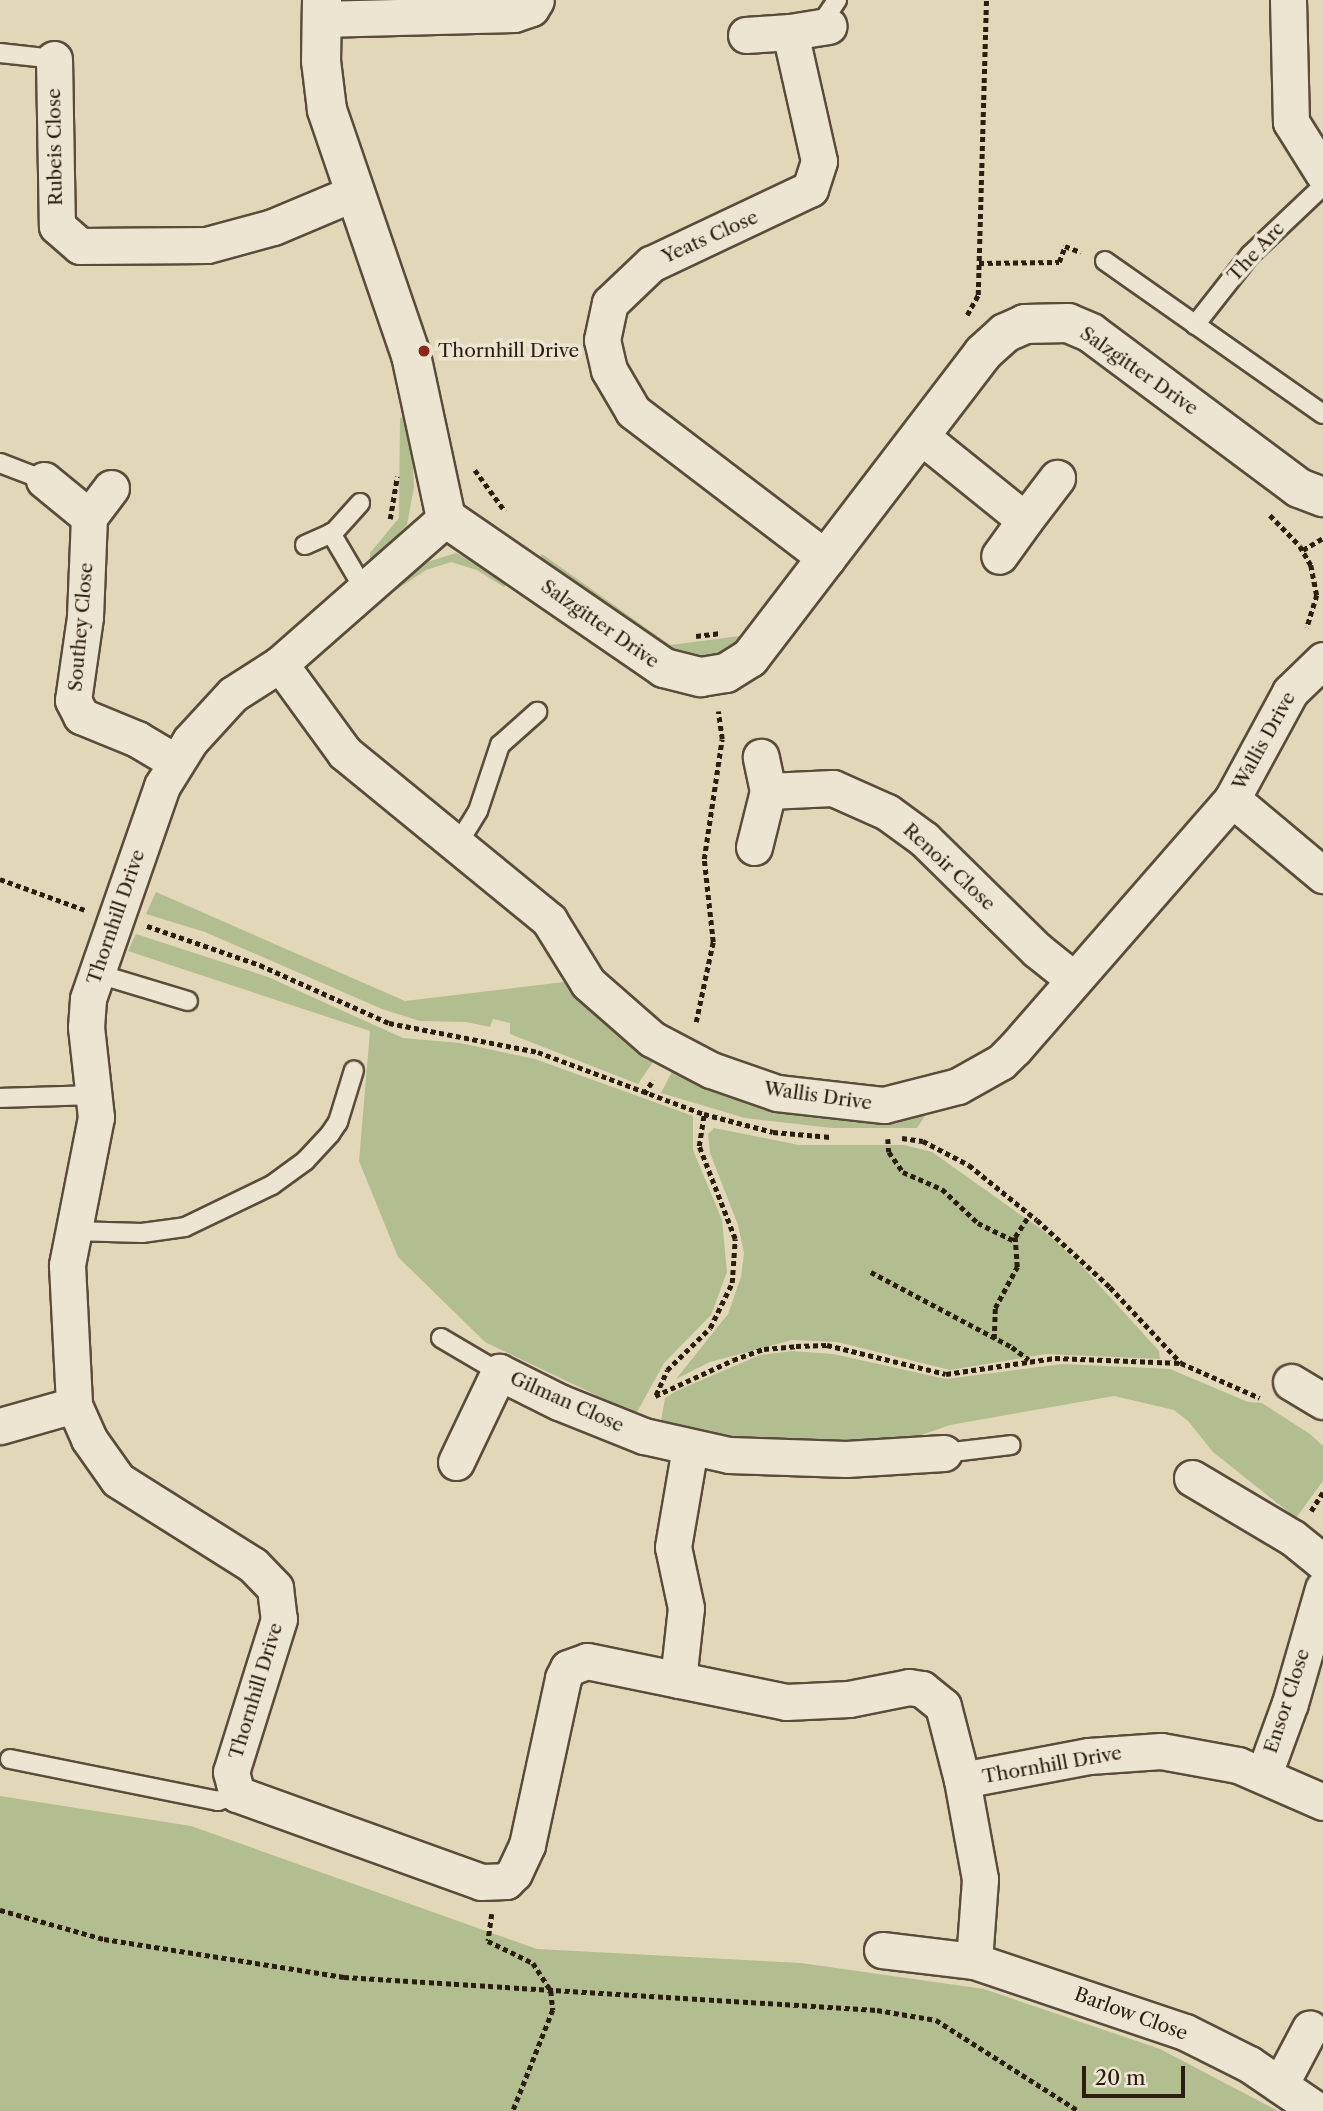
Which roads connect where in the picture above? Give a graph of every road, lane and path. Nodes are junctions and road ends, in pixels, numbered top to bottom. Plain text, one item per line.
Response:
1 (536, 0) edge
2 (986, 0) edge
3 (1288, 0) edge
4 (321, 10) edge
5 (833, 13) edge
6 (790, 32) junction
7 (746, 35) dead end
8 (0, 53) edge
9 (54, 59) joint
10 (1323, 173) edge
11 (1323, 186) edge
12 (354, 193) junction
13 (1065, 246) dead end
14 (1105, 261) dead end
15 (979, 263) junction
16 (1195, 325) junction
17 (959, 326) dead end
18 (1323, 414) edge
19 (922, 437) junction
20 (470, 462) dead end
21 (0, 463) edge
22 (397, 469) dead end
23 (1057, 478) dead end
24 (44, 480) joint
25 (111, 488) dead end
26 (1311, 493) edge
27 (360, 503) dead end
28 (1265, 510) dead end
29 (89, 517) junction
30 (446, 518) junction
31 (1025, 520) junction
32 (514, 522) dead end
33 (383, 529) dead end
34 (331, 533) junction
35 (1313, 535) edge
36 (1323, 538) edge
37 (305, 545) dead end
38 (999, 556) dead end
39 (827, 559) junction
40 (364, 589) junction
41 (722, 632) dead end
42 (690, 637) dead end
43 (280, 664) junction
44 (1316, 665) edge
45 (537, 712) dead end
46 (761, 757) dead end
47 (174, 761) junction
48 (768, 791) junction
49 (1232, 799) junction
50 (456, 847) junction
51 (754, 847) dead end
52 (1323, 875) edge
53 (0, 879) edge
54 (113, 918) junction
55 (95, 972) junction
56 (1072, 978) junction
57 (188, 1001) dead end
58 (354, 1070) dead end
59 (96, 1095) junction
60 (0, 1098) edge
61 (704, 1114) junction
62 (835, 1136) dead end
63 (877, 1136) dead end
64 (887, 1136) junction
65 (1030, 1214) junction
66 (73, 1231) junction
67 (1015, 1241) junction
68 (871, 1272) dead end
69 (441, 1338) dead end
70 (994, 1339) junction
71 (1029, 1360) junction
72 (1181, 1363) junction
73 (499, 1372) junction
74 (1278, 1391) joint
75 (655, 1396) junction
76 (1323, 1401) edge
77 (74, 1405) junction
78 (0, 1426) edge
79 (644, 1436) junction
80 (1011, 1445) dead end
81 (690, 1448) junction
82 (944, 1452) joint
83 (456, 1462) dead end
84 (1192, 1478) dead end
85 (1323, 1562) edge
86 (1323, 1589) edge
87 (678, 1680) junction
88 (10, 1759) dead end
89 (1264, 1774) junction
90 (962, 1780) junction
91 (237, 1794) junction
92 (1323, 1802) edge
93 (495, 1883) junction
94 (0, 1910) edge
95 (883, 1950) dead end
96 (974, 1961) junction
97 (551, 1991) junction
98 (1310, 2028) dead end
99 (1280, 2085) junction
100 (513, 2111) edge
101 (1079, 2111) edge
102 (1318, 2111) edge

1 - 4 street
2 - 15 path
3 - 10 street
4 - 12 street
5 - 6 street
6 - 7 street
6 - 39 street, Yeats Close
8 - 9 lane, Rubeis Close
9 - 12 street, Rubeis Close
11 - 16 lane, The Arc
12 - 30 street
13 - 15 path
14 - 16 lane
15 - 17 path
16 - 18 lane
19 - 26 street, Salzgitter Drive
19 - 31 street
19 - 39 street, Salzgitter Drive
20 - 32 path
21 - 24 lane
22 - 33 path
23 - 31 street
24 - 29 street
25 - 29 street
26 - 35 street, Salzgitter Drive
27 - 34 lane
28 - 35 path
29 - 47 street, Southey Close
30 - 39 street, Salzgitter Drive
30 - 40 street, Thornhill Drive
31 - 38 street
34 - 37 lane
34 - 40 lane
35 - 36 path
35 - 44 path
40 - 43 street, Thornhill Drive
41 - 42 path
43 - 47 street, Thornhill Drive
43 - 50 street, Wallis Drive
44 - 49 street, Wallis Drive
45 - 50 lane
46 - 48 street
47 - 54 street, Thornhill Drive
48 - 51 street
48 - 56 street, Renoir Close
49 - 52 street
49 - 56 street, Wallis Drive
50 - 56 street, Wallis Drive
53 - 54 path
54 - 55 street, Thornhill Drive
54 - 61 path
55 - 57 lane
55 - 59 street, Thornhill Drive
58 - 66 lane
59 - 60 lane
59 - 66 street, Thornhill Drive
61 - 62 path
61 - 75 path
63 - 64 path
64 - 65 path
64 - 67 path
65 - 67 path
65 - 72 path
66 - 77 street, Thornhill Drive
67 - 70 path
68 - 70 path
69 - 73 lane
70 - 71 path
71 - 72 path
71 - 75 path
72 - 74 path
73 - 79 street, Gilman Close
73 - 83 street, Gilman Close
74 - 76 street
75 - 79 path
77 - 78 street
77 - 91 street, Thornhill Drive
79 - 81 street, Gilman Close
80 - 82 lane
81 - 82 street, Gilman Close
81 - 87 street
84 - 85 street
86 - 89 street, Ensor Close
87 - 90 street, Thornhill Drive
87 - 93 street, Thornhill Drive
88 - 91 lane
89 - 90 street, Thornhill Drive
89 - 92 street, Thornhill Drive
90 - 96 street
91 - 93 street
93 - 97 path
94 - 97 path
95 - 96 street, Barlow Close
96 - 99 street, Barlow Close
97 - 100 path
97 - 101 path
98 - 99 street
99 - 102 street, Barlow Close

